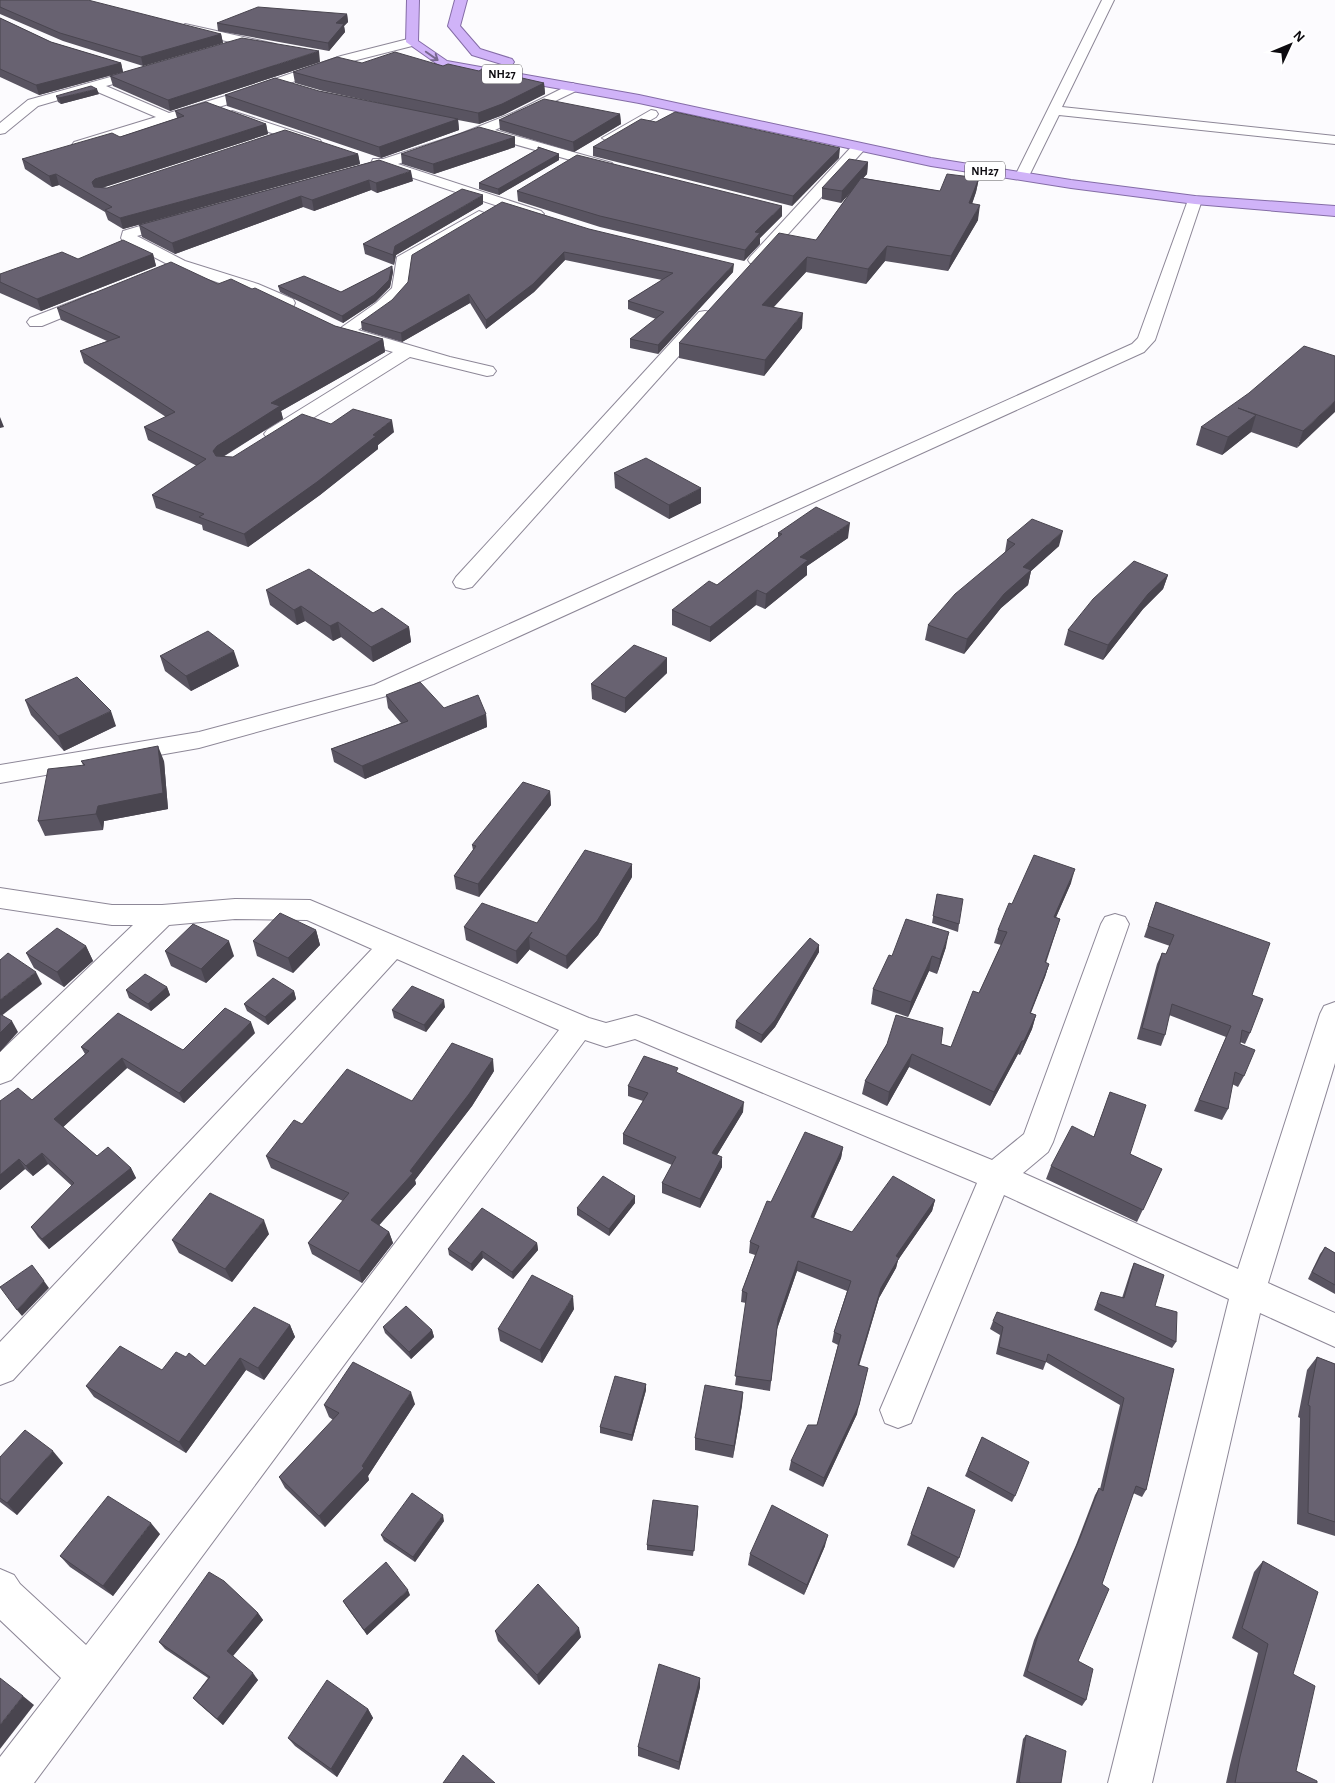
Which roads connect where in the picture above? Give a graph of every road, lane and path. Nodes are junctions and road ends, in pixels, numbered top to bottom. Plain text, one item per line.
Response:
1 (413, 0) edge
2 (461, 0) edge
3 (1108, 0) edge
4 (175, 26) edge
5 (246, 41) junction
6 (412, 42) junction
7 (220, 50) edge
8 (285, 50) edge
9 (318, 55) edge
10 (345, 59) junction
11 (120, 64) edge
12 (160, 68) edge
13 (143, 72) junction
14 (276, 83) junction
15 (95, 86) junction
16 (573, 87) junction
17 (298, 91) edge
18 (639, 99) junction
19 (208, 106) junction
20 (1054, 110) junction
21 (651, 114) dead end
22 (169, 118) junction
23 (460, 125) edge
24 (0, 130) edge
25 (482, 131) junction
26 (287, 134) junction
27 (268, 140) edge
28 (1335, 140) edge
29 (859, 147) junction
30 (333, 148) edge
31 (63, 150) edge
32 (359, 156) edge
33 (575, 158) junction
34 (383, 164) junction
35 (559, 168) edge
36 (621, 170) edge
37 (341, 176) edge
38 (1022, 176) junction
39 (518, 193) edge
40 (1195, 200) junction
41 (502, 203) junction
42 (779, 209) edge
43 (1335, 211) edge
44 (798, 214) junction
45 (191, 216) edge
46 (549, 218) edge
47 (179, 264) junction
48 (161, 271) edge
49 (743, 271) edge
50 (108, 293) edge
51 (715, 305) edge
52 (299, 309) edge
53 (36, 322) dead end
54 (409, 350) junction
55 (488, 372) dead end
56 (260, 443) edge
57 (464, 582) dead end
58 (0, 774) edge
59 (0, 898) edge
60 (162, 915) junction
61 (1115, 924) dead end
62 (392, 946) junction
63 (1335, 1014) edge
64 (579, 1026) junction
65 (0, 1071) edge
66 (996, 1176) junction
67 (1248, 1292) junction
68 (1335, 1330) edge
69 (0, 1368) edge
70 (898, 1410) dead end
71 (0, 1589) edge
72 (88, 1675) junction
73 (7, 1783) edge
74 (1130, 1783) edge

1 - 6 highway
2 - 18 highway, NH27
3 - 20 street
4 - 5 street
5 - 7 street
5 - 8 street
6 - 10 street
6 -> 16 highway, NH27
9 - 10 street
10 - 14 street
11 - 13 street
12 - 13 street
13 - 15 street
14 - 17 street
14 - 19 street
15 - 22 street
15 - 24 street
16 - 18 highway, NH27
16 - 25 street
18 - 29 highway, NH27
19 - 22 street
19 - 26 street
20 - 28 street
20 - 38 street
21 - 33 street
22 - 31 street
23 - 25 street
25 - 33 street
25 - 34 street
26 - 27 street
26 - 30 street
29 - 38 highway, NH27
29 - 44 street
32 - 34 street
33 - 35 street
33 - 36 street
34 - 37 street
34 - 41 street
38 - 40 highway, NH27
39 - 41 street
40 - 43 highway, NH27
40 - 58 street
41 - 46 street
41 - 54 street
42 - 44 street
44 - 49 street
45 - 47 street
47 - 48 street
47 - 52 street
50 - 53 street
51 - 57 street
54 - 55 street
54 - 56 street
59 - 60 street
60 - 62 street
60 - 65 street
61 - 66 street
62 - 64 street
62 - 69 street
63 - 67 street
64 - 66 street
64 - 72 street
66 - 67 street
66 - 70 street
67 - 68 street
67 - 74 street
71 - 72 street
72 - 73 street

